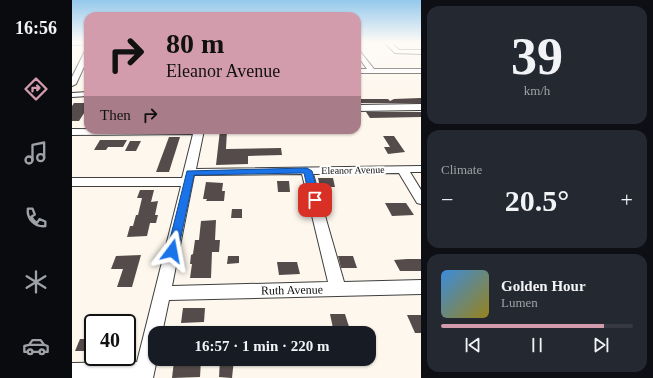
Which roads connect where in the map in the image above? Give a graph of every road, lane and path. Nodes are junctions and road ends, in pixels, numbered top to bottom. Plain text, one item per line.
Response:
1 (363, 60) edge
2 (84, 65) edge
3 (361, 71) edge
4 (372, 71) junction
5 (412, 71) junction
6 (421, 71) edge
7 (421, 79) edge
8 (72, 84) edge
9 (72, 94) edge
10 (84, 94) edge
11 (421, 107) edge
12 (361, 108) edge
13 (72, 132) edge
14 (84, 132) edge
15 (198, 134) edge
16 (421, 169) edge
17 (403, 170) junction
18 (307, 171) junction
19 (189, 177) junction
20 (72, 182) edge
21 (421, 200) edge
22 (421, 287) edge
23 (338, 289) junction
24 (163, 293) junction
25 (72, 373) edge
26 (144, 375) edge

1 - 4 street
2 - 8 street
3 - 4 street
4 - 5 street
5 - 6 street
5 - 7 street
9 - 10 street
11 - 12 street
13 - 14 street
15 - 19 street
16 - 17 street, Eleanor Avenue
17 - 18 street, Eleanor Avenue
17 - 21 street
18 - 19 street, Eleanor Avenue
18 - 23 street
19 - 20 street, Eleanor Avenue
19 - 24 street
22 - 23 street, Ruth Avenue
23 - 24 street, Ruth Avenue
24 - 26 street
25 - 26 street

